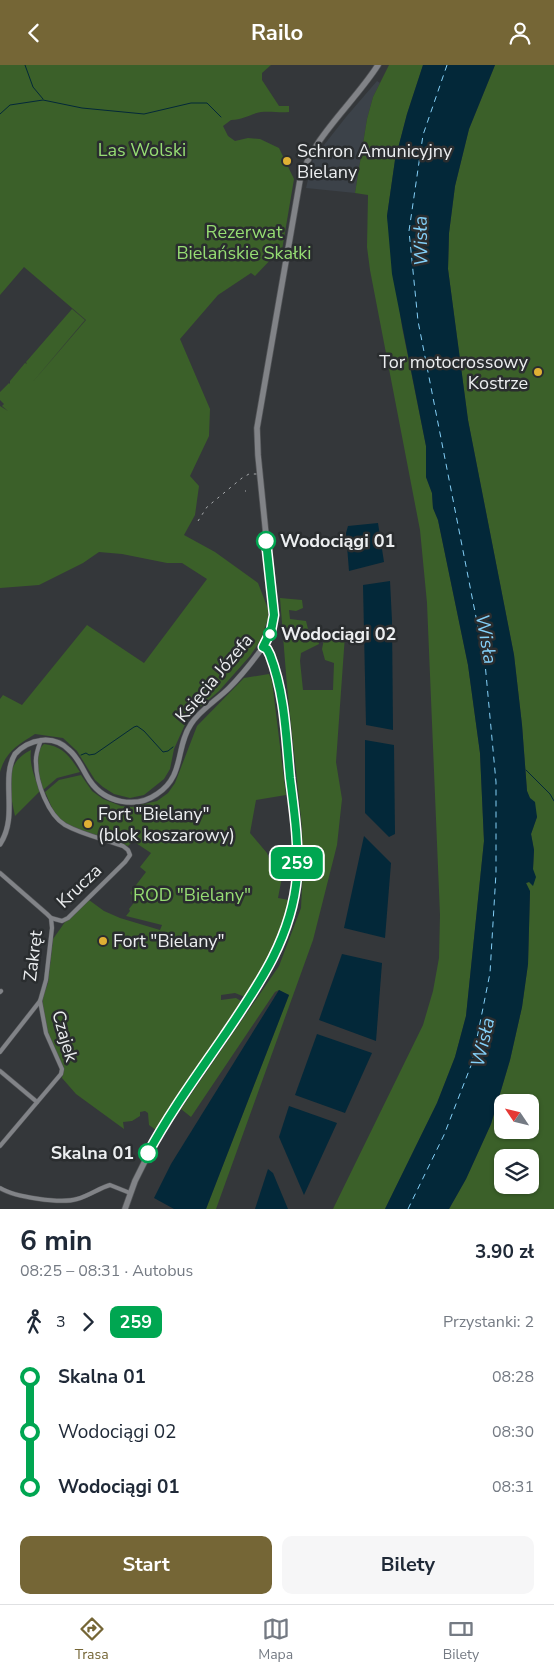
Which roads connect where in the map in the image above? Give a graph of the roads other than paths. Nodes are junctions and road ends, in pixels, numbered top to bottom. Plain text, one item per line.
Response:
1 (378, 65) edge
2 (263, 647) junction
3 (41, 740) junction
4 (0, 844) edge
5 (0, 873) edge
6 (50, 918) junction
7 (40, 1001) junction
8 (0, 1052) edge
9 (0, 1071) edge
10 (37, 1103) junction
11 (0, 1146) edge
12 (0, 1188) edge
13 (130, 1193) junction
14 (126, 1209) edge

1 - 2 main road, Księcia Józefa
2 - 3 street, Księcia Józefa
2 - 13 main road
3 - 4 street
3 - 6 street, Krucza
5 - 6 street, Zakręt
6 - 7 street, Zakręt
7 - 8 street, Zakręt
7 - 10 street, Czajek
9 - 10 street
10 - 11 street, Czajek
12 - 13 street
13 - 14 main road

